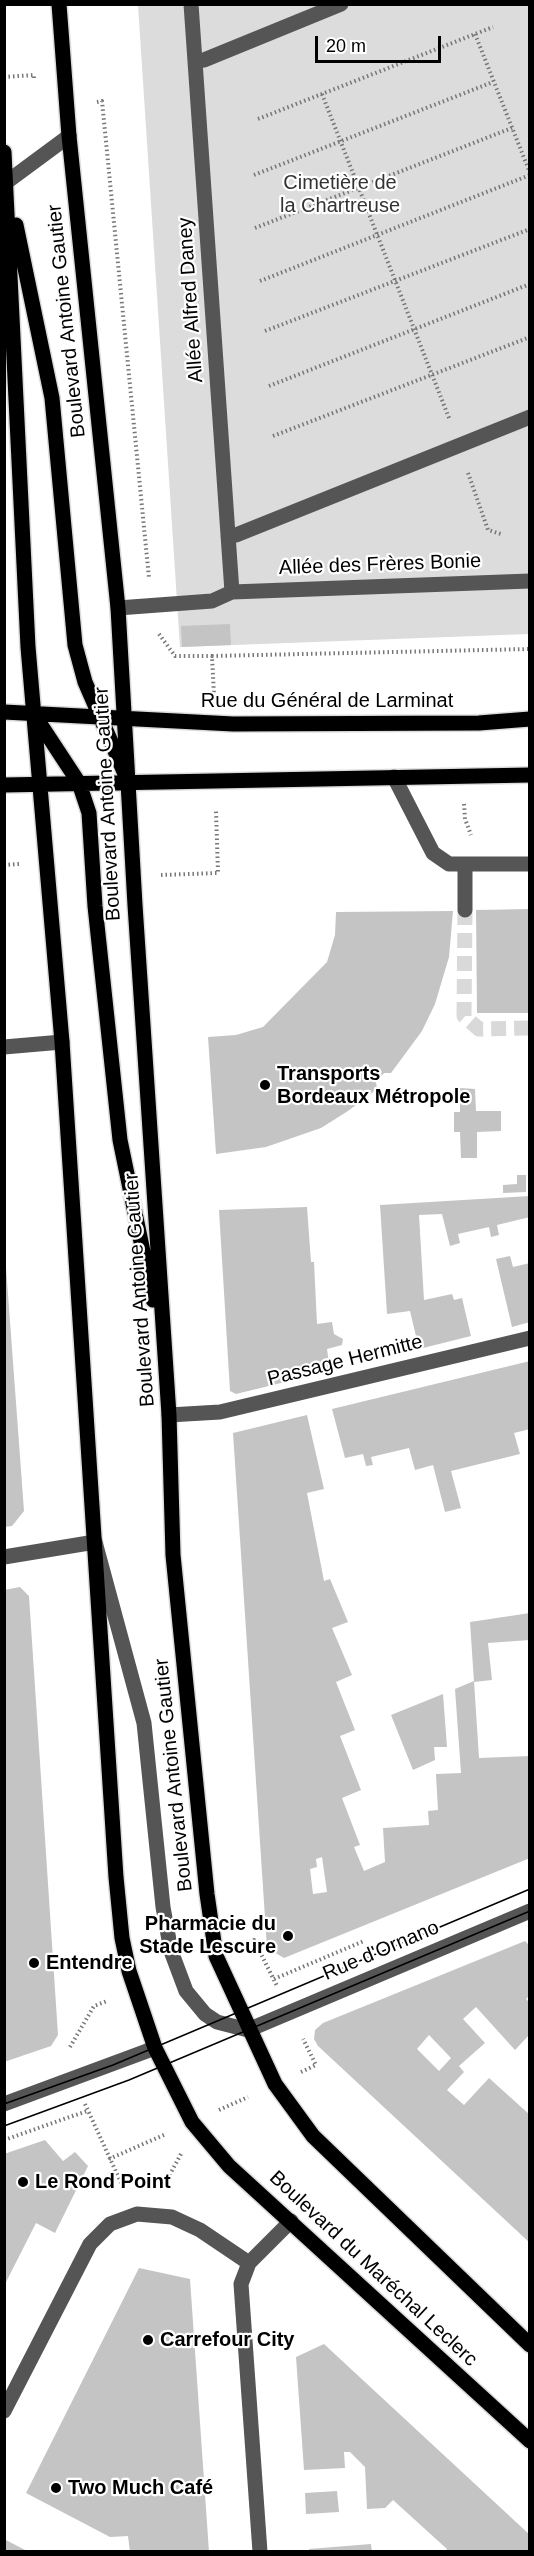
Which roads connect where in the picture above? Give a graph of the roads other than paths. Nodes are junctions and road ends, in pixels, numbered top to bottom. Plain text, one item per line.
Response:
1 (59, 4) edge
2 (191, 4) edge
3 (341, 4) edge
4 (195, 61) junction
5 (69, 136) junction
6 (4, 152) edge
7 (6, 184) edge
8 (530, 417) edge
9 (228, 536) junction
10 (530, 581) edge
11 (232, 592) junction
12 (118, 608) junction
13 (4, 712) edge
14 (33, 714) junction
15 (99, 717) junction
16 (125, 718) junction
17 (530, 719) edge
18 (530, 776) edge
19 (394, 777) junction
20 (129, 782) junction
21 (79, 783) junction
22 (39, 784) junction
23 (4, 785) edge
24 (530, 864) edge
25 (465, 865) junction
26 (465, 910) tunnel mouth
27 (62, 1042) junction
28 (4, 1047) edge
29 (530, 1338) edge
30 (164, 1354) junction
31 (169, 1414) junction
32 (95, 1542) junction
33 (4, 1557) edge
34 (530, 1911) edge
35 (248, 2030) junction
36 (155, 2048) junction
37 (4, 2104) edge
38 (291, 2222) junction
39 (249, 2263) junction
40 (530, 2345) edge
41 (4, 2411) edge
42 (530, 2441) edge
43 (260, 2552) edge

1 - 5 main road, Boulevard Antoine Gautier
2 - 4 street, Allée Alfred Daney
3 - 4 street
4 - 9 street, Allée Alfred Daney
5 - 7 street
5 - 12 main road, Boulevard Antoine Gautier
6 - 7 main road, Boulevard Antoine Gautier
7 - 14 main road, Boulevard Antoine Gautier
7 - 15 main road
8 - 9 street
9 - 11 street, Allée Alfred Daney
10 - 11 street, Allée des Frères Bonie
11 - 12 street, Allée des Frères Bonie
12 - 16 main road, Boulevard Antoine Gautier
13 - 14 main road, Rue du Général de Larminat
14 - 15 main road, Rue du Général de Larminat
14 - 21 main road
14 - 22 main road, Boulevard Antoine Gautier
15 - 16 main road, Rue du Général de Larminat
15 - 20 main road
16 - 17 main road, Rue du Général de Larminat
16 - 20 main road, Boulevard Antoine Gautier
18 - 19 main road
19 - 20 main road
19 - 25 street
20 - 21 main road
20 - 30 main road, Boulevard Antoine Gautier
21 - 22 main road
21 - 30 main road
22 - 23 main road
22 - 27 main road, Boulevard Antoine Gautier
24 - 25 street
25 - 26 street
27 - 28 street
27 - 32 main road, Boulevard Antoine Gautier
29 - 31 street, Passage Hermitte
30 - 31 main road, Boulevard Antoine Gautier
31 - 35 main road, Boulevard Antoine Gautier
32 - 33 street
32 - 35 street, Boulevard Antoine Gautier
32 - 36 main road, Boulevard Antoine Gautier
34 - 35 street, Rue d'Ornano
35 - 40 main road
36 - 37 street
36 - 38 main road, Boulevard du Maréchal Leclerc
38 - 39 street
38 - 42 main road, Boulevard du Maréchal Leclerc
39 - 41 street
39 - 43 street

